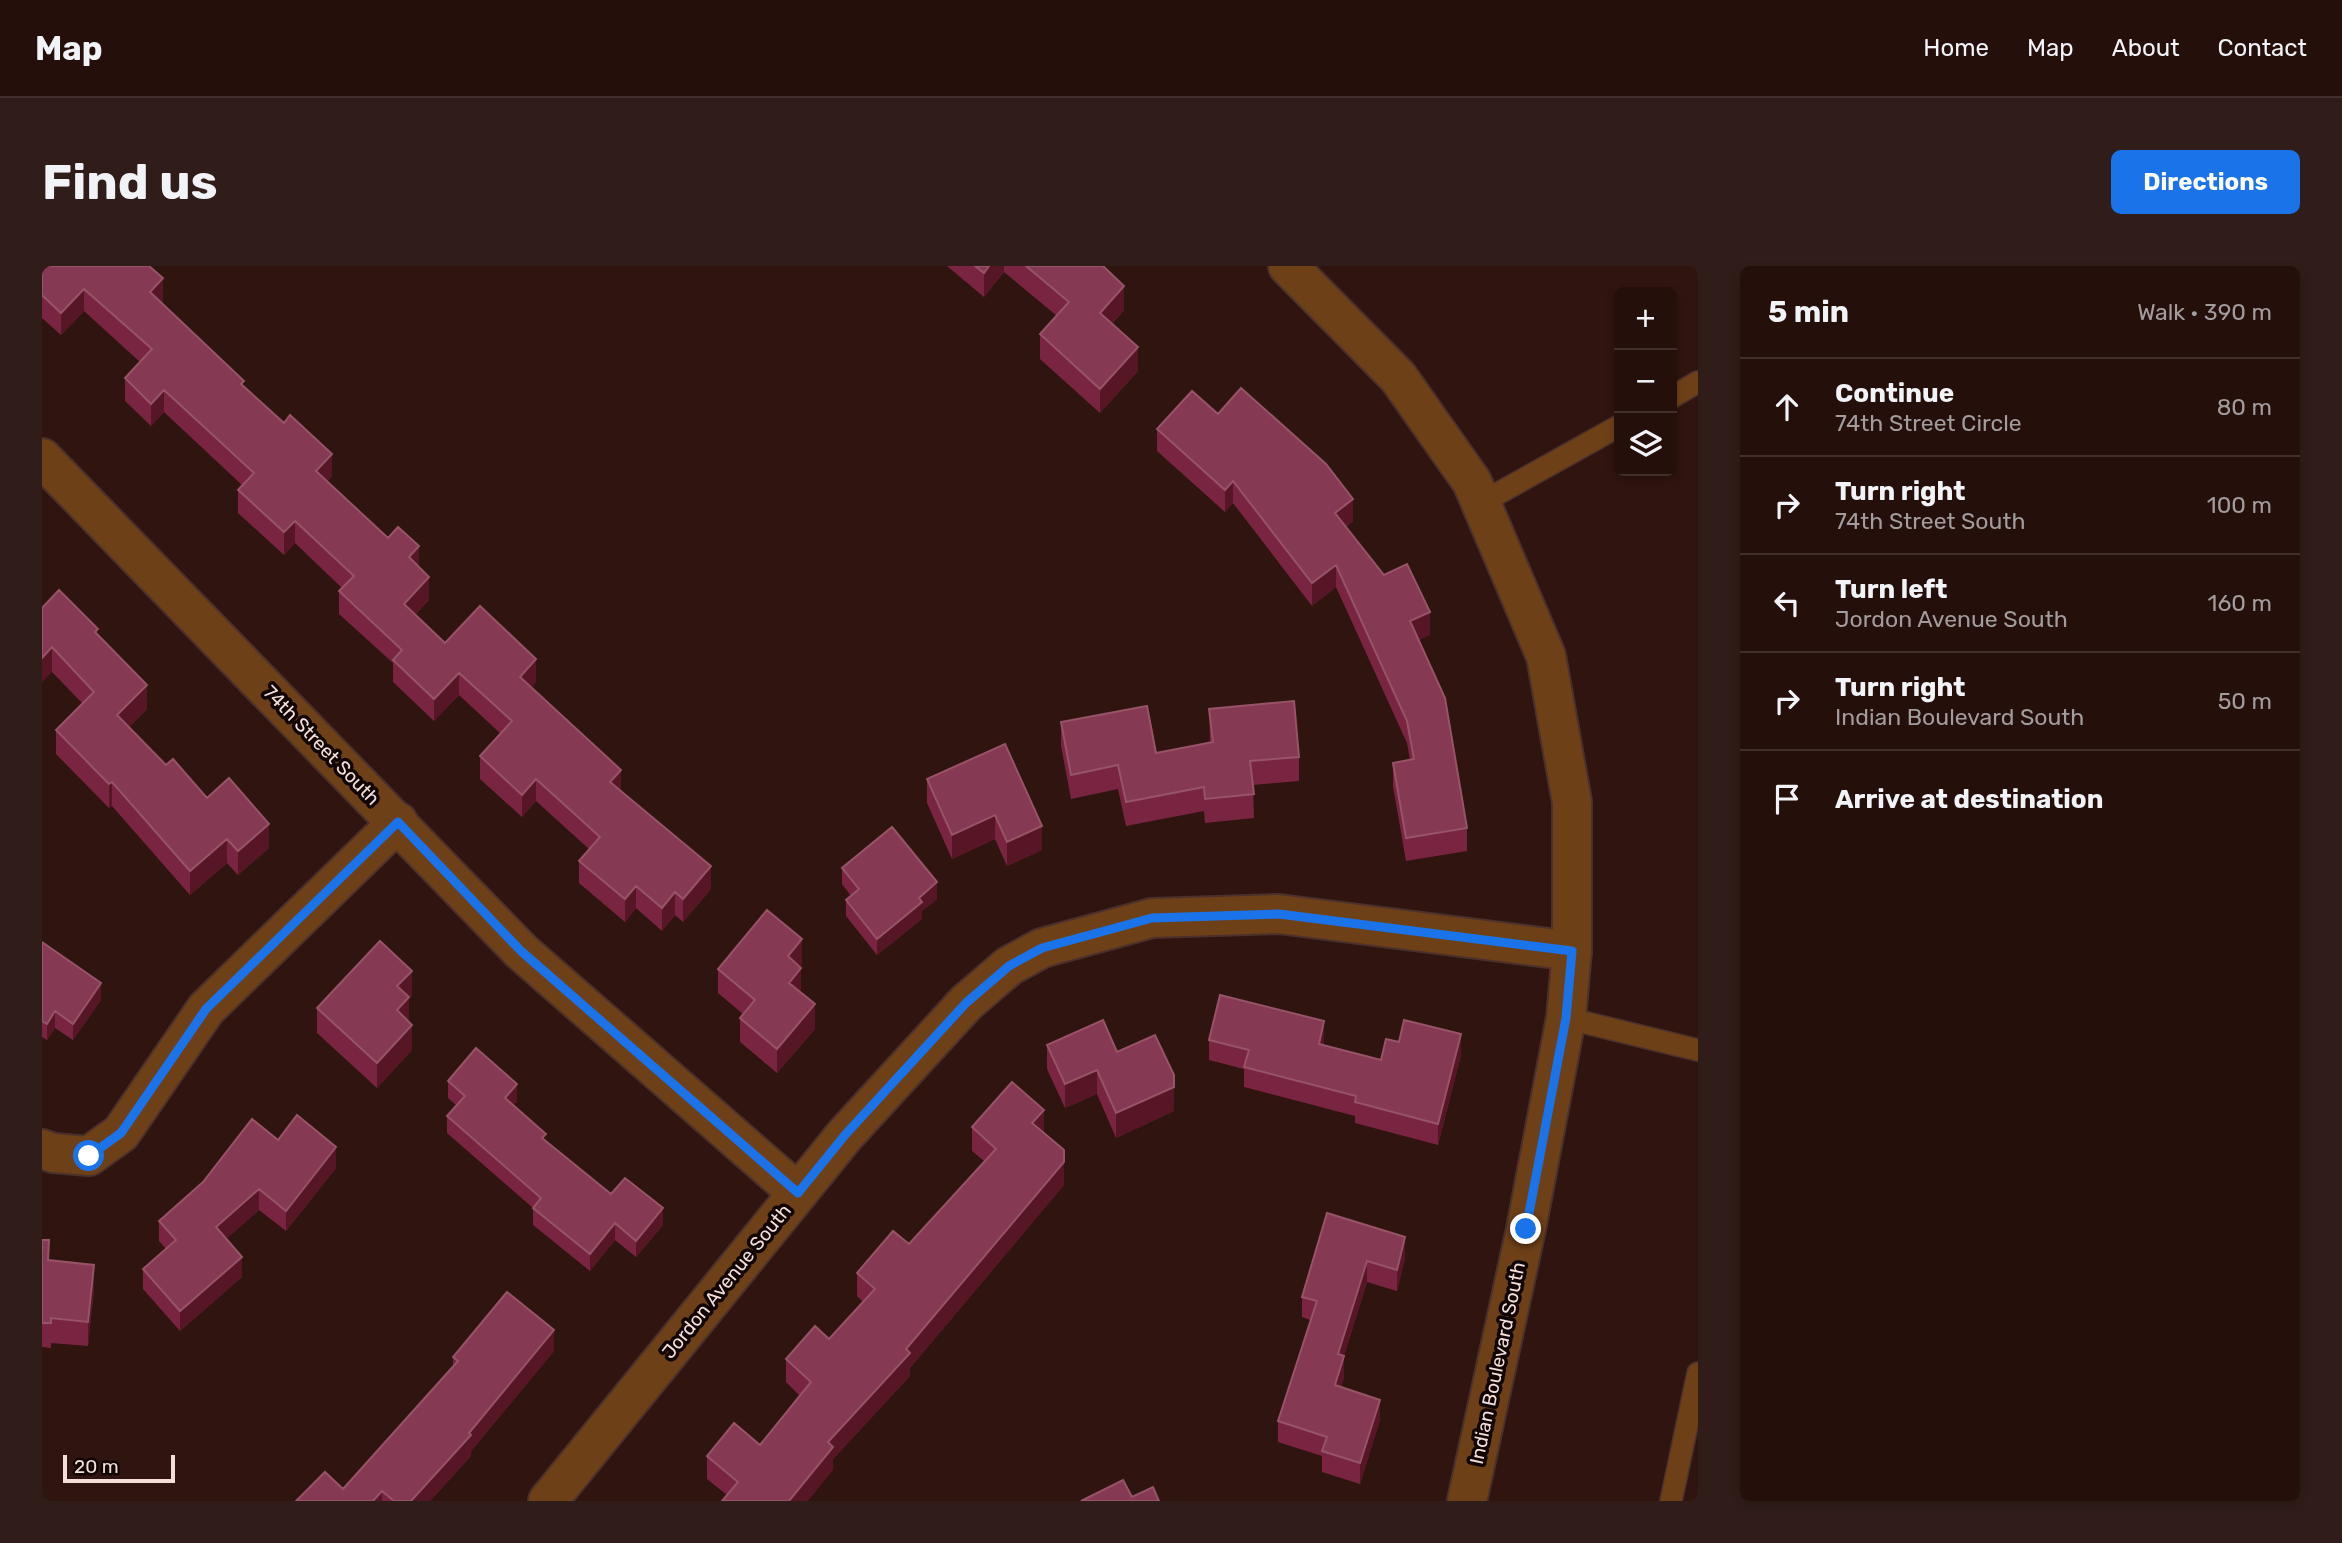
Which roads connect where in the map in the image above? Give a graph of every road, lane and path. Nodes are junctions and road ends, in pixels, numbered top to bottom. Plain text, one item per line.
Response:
1 (1288, 266) edge
2 (1698, 382) edge
3 (1677, 394) edge
4 (1614, 429) edge
5 (42, 457) edge
6 (1481, 503) junction
7 (398, 822) junction
8 (1572, 951) junction
9 (1566, 1018) junction
10 (1698, 1050) edge
11 (42, 1149) edge
12 (798, 1193) junction
13 (1698, 1373) edge
14 (548, 1501) edge
15 (1467, 1501) edge
16 (1671, 1501) edge

1 - 6 street, Indian Boulevard South
2 - 3 lane
4 - 6 lane
5 - 7 street, 74th Street South
6 - 8 street, Indian Boulevard South
7 - 11 street
7 - 12 street, 74th Street South
8 - 9 street, Indian Boulevard South
8 - 12 street, Jordon Avenue South
9 - 10 lane
9 - 15 street, Indian Boulevard South
12 - 14 street, Jordon Avenue South
13 - 16 lane

